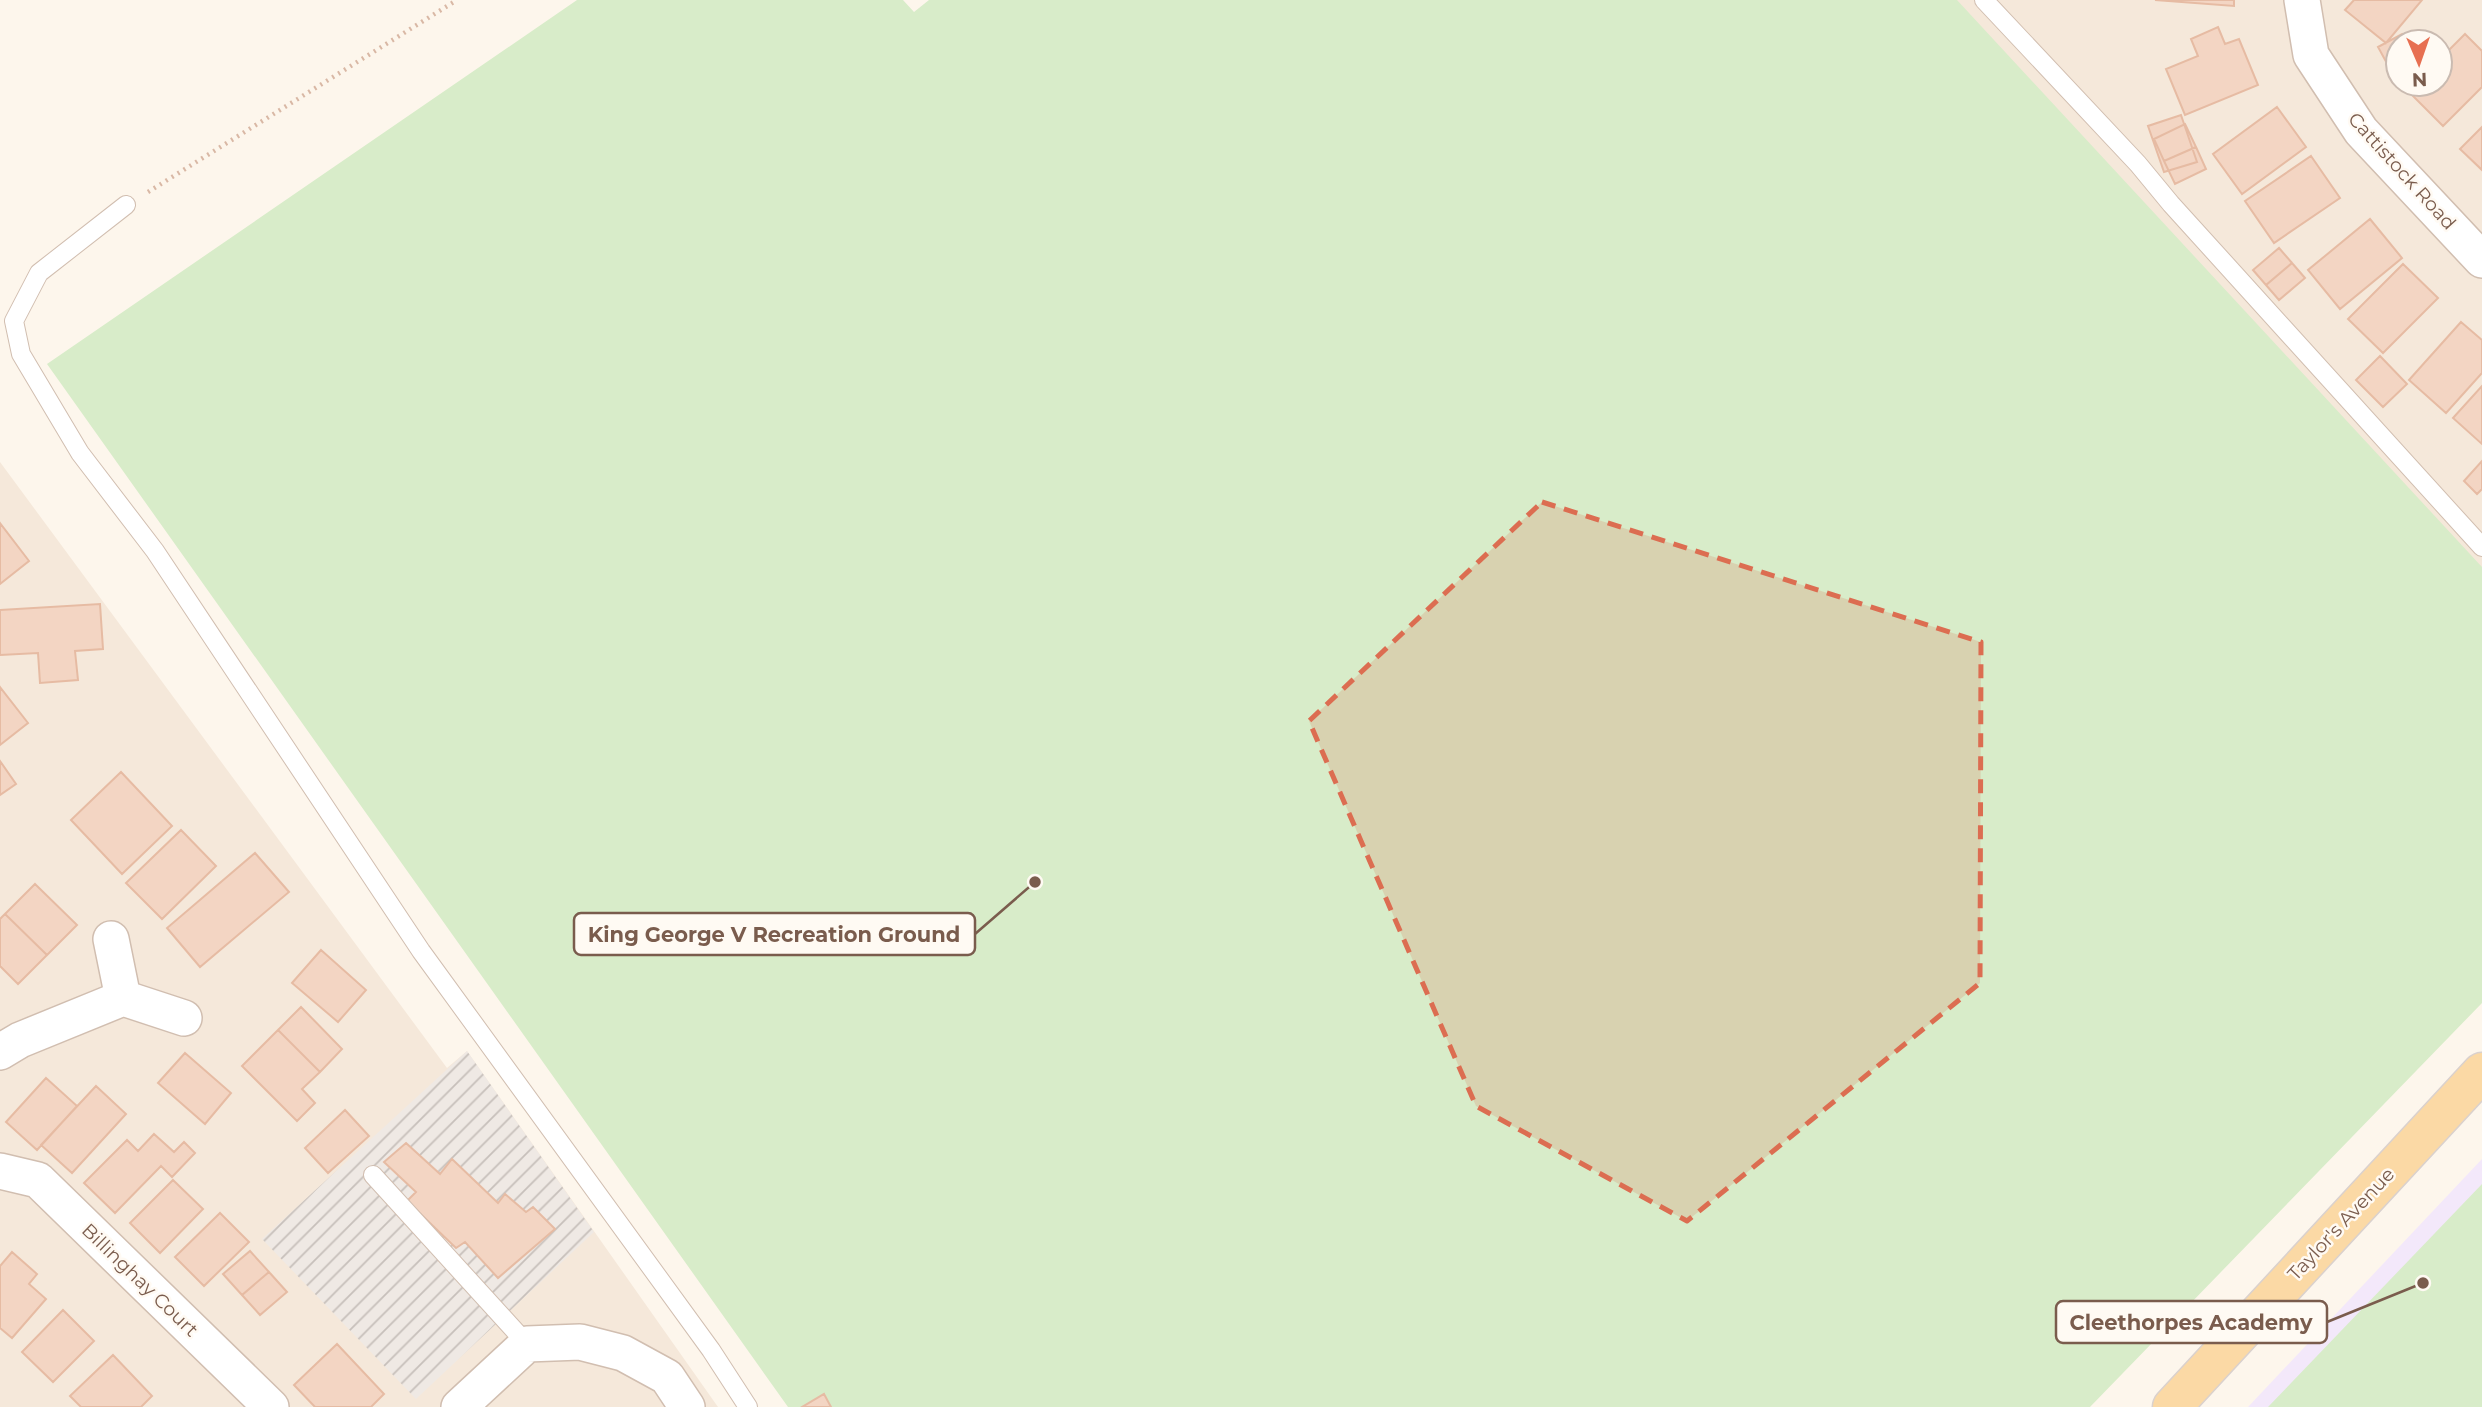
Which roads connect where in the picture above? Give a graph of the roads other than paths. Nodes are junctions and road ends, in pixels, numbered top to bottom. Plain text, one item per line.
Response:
1 (1984, 0) edge
2 (2302, 0) edge
3 (126, 205) road end
4 (2482, 260) edge
5 (2482, 547) edge
6 (111, 939) dead end
7 (123, 998) junction
8 (184, 1018) dead end
9 (0, 1052) edge
10 (2482, 1072) edge
11 (0, 1171) edge
12 (373, 1175) dead end
13 (527, 1344) junction
14 (271, 1407) edge
15 (459, 1407) edge
16 (688, 1407) edge
17 (748, 1407) edge
18 (2172, 1407) edge

1 - 5 lane
2 - 4 street, Cattistock Road
3 - 17 lane
6 - 7 street
7 - 8 street
7 - 9 street
10 - 18 main road, Taylor's Avenue
11 - 14 street, Billinghay Court
12 - 13 lane
13 - 15 street
13 - 16 street

